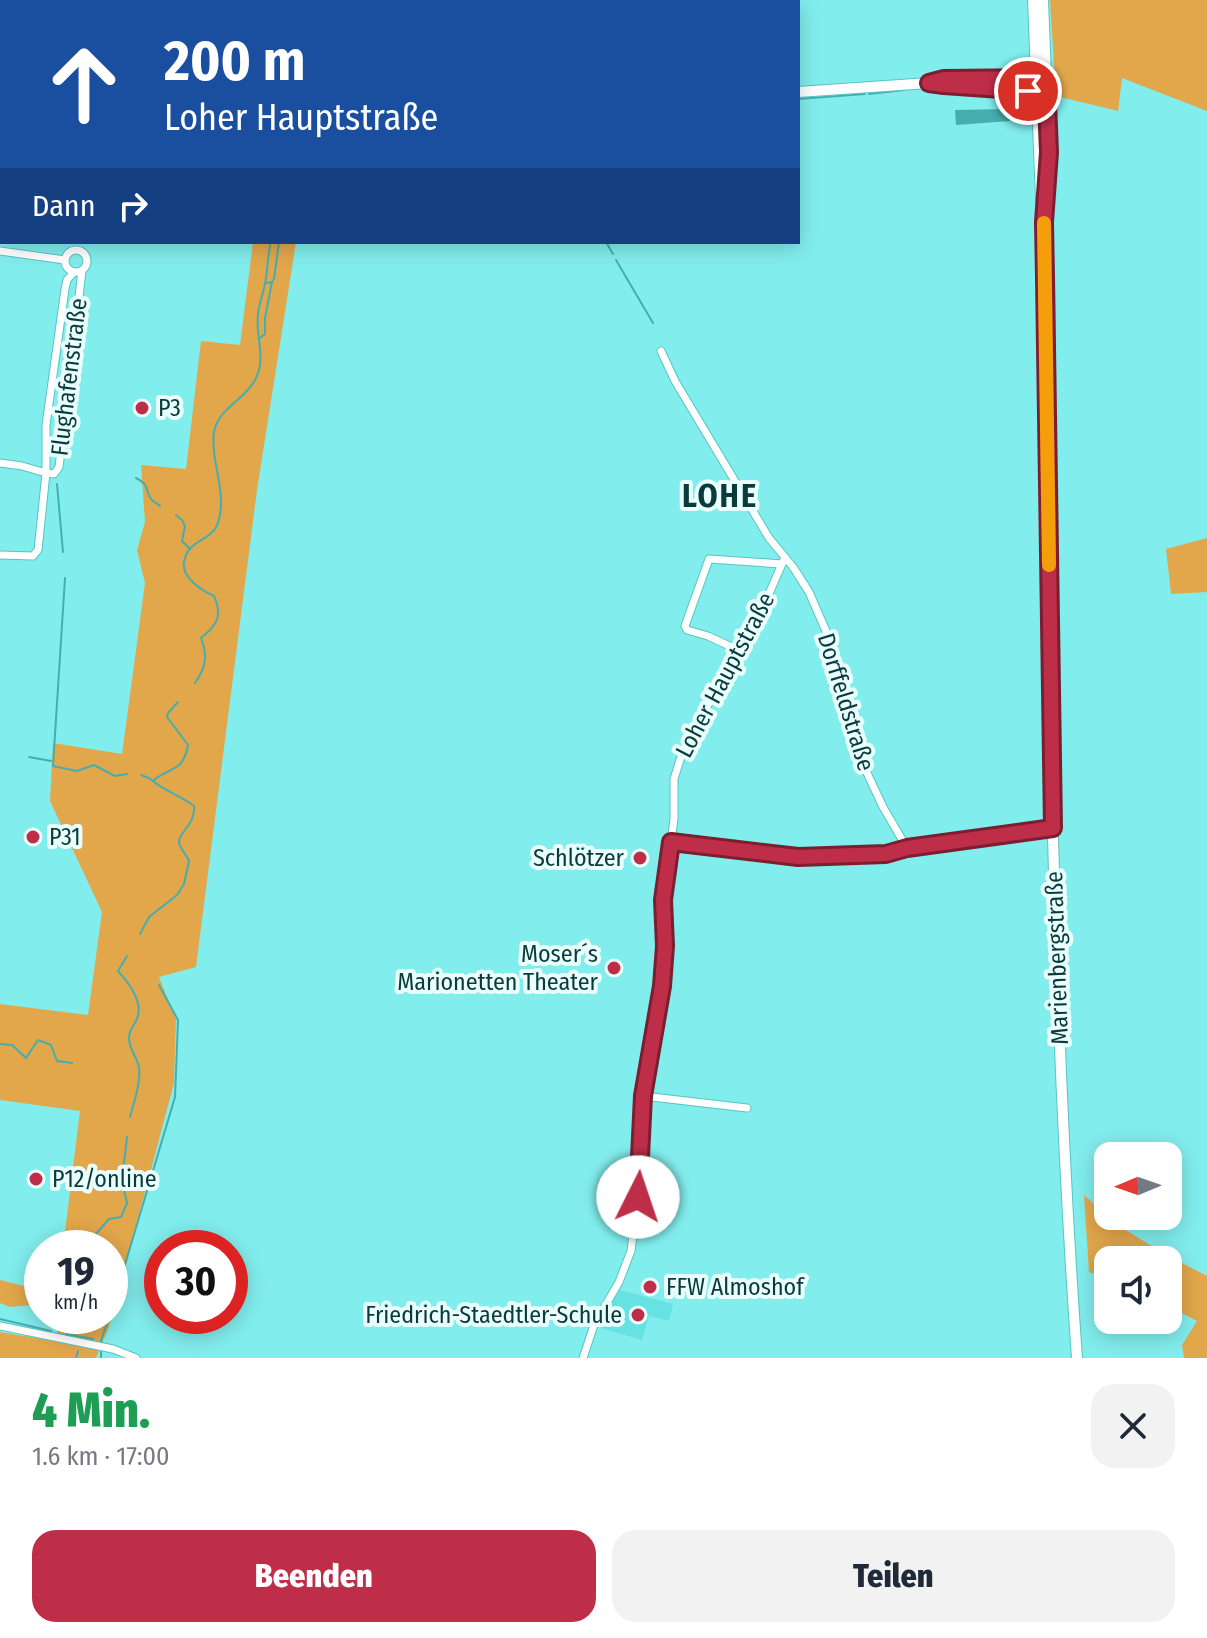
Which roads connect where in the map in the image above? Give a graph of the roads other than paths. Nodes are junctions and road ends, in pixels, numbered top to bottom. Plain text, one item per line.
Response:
1 (1033, 0) edge
2 (1043, 0) edge
3 (1041, 84) junction
4 (800, 92) edge
5 (85, 244) edge
6 (73, 246) edge
7 (0, 251) edge
8 (84, 253) junction
9 (65, 260) junction
10 (78, 272) junction
11 (661, 351) dead end
12 (0, 463) edge
13 (46, 473) junction
14 (0, 555) edge
15 (783, 560) junction
16 (738, 650) junction
17 (1053, 828) junction
18 (671, 842) junction
19 (907, 848) junction
20 (643, 1096) junction
21 (747, 1108) dead end
22 (0, 1326) edge
23 (136, 1358) edge
24 (583, 1358) edge
25 (1077, 1358) edge

1 - 3 main road, Marienbergstraße
2 - 3 main road, Marienbergstraße
3 - 4 main road
3 - 17 main road, Marienbergstraße
5 - 8 street, Flughafenstraße
6 - 8 street
6 - 9 street
7 - 9 street
8 - 10 street, Flughafenstraße
9 - 10 street, Flughafenstraße
10 - 13 street, Flughafenstraße
10 - 13 street, Flughafenstraße
11 - 15 street, Dorffeldstraße
12 - 13 street, Flughafenstraße
13 - 14 street, Flughafenstraße
15 - 16 street, Loher Hauptstraße
15 - 16 street
15 - 19 street, Dorffeldstraße
16 - 18 street, Loher Hauptstraße
17 - 19 street
17 - 25 main road, Marienbergstraße
18 - 19 street
18 - 20 street, Loher Hauptstraße
20 - 21 street
20 - 24 street, Loher Hauptstraße
22 - 23 street

